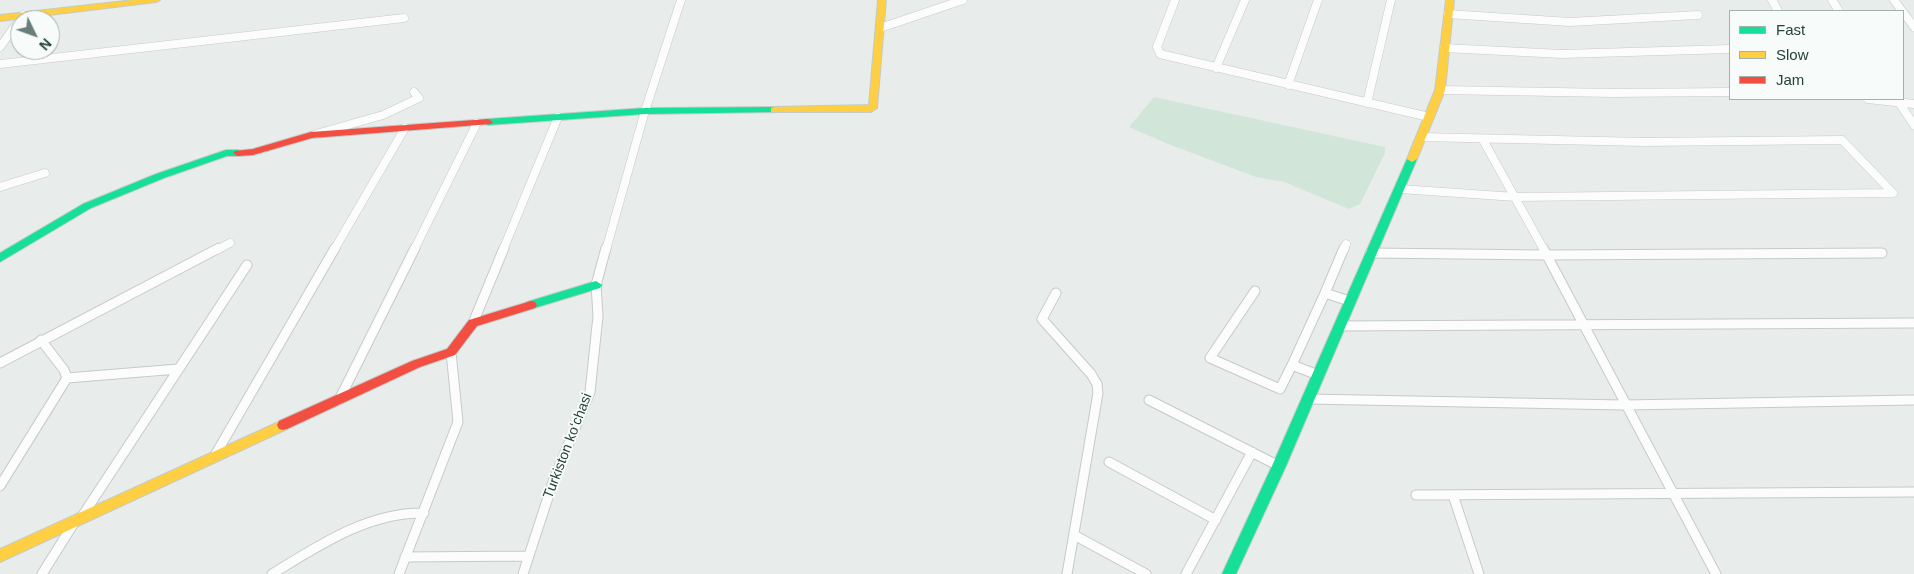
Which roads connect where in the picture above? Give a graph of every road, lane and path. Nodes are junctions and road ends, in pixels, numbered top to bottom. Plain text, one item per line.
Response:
1 (156, 0) edge
2 (681, 0) edge
3 (882, 0) edge
4 (963, 0) edge
5 (1174, 0) edge
6 (1245, 0) edge
7 (1318, 0) edge
8 (1391, 0) edge
9 (1450, 0) edge
10 (60, 11) edge
11 (1448, 14) junction
12 (1698, 15) dead end
13 (1904, 15) edge
14 (404, 18) dead end
15 (880, 28) junction
16 (1914, 28) edge
17 (10, 32) edge
18 (0, 47) edge
19 (1444, 48) junction
20 (1729, 49) edge
21 (0, 64) edge
22 (1216, 68) junction
23 (1288, 85) junction
24 (1440, 90) junction
25 (414, 92) dead end
26 (1729, 92) edge
27 (1883, 100) edge
28 (1898, 101) edge
29 (1367, 102) junction
30 (1914, 104) edge
31 (645, 111) junction
32 (558, 117) junction
33 (1429, 117) junction
34 (477, 123) junction
35 (1914, 125) edge
36 (405, 128) junction
37 (311, 136) junction
38 (1421, 137) junction
39 (1484, 140) junction
40 (45, 173) dead end
41 (0, 187) edge
42 (1400, 189) junction
43 (1516, 197) junction
44 (230, 242) dead end
45 (1346, 244) dead end
46 (1370, 253) junction
47 (1882, 253) dead end
48 (1546, 255) junction
49 (0, 258) edge
50 (247, 265) dead end
51 (596, 285) junction
52 (1255, 291) dead end
53 (1056, 293) dead end
54 (1325, 293) junction
55 (1349, 302) junction
56 (473, 323) junction
57 (1914, 323) edge
58 (1582, 325) junction
59 (1339, 326) junction
60 (41, 340) junction
61 (451, 352) junction
62 (0, 363) edge
63 (1292, 366) junction
64 (178, 370) junction
65 (1318, 375) junction
66 (67, 378) junction
67 (339, 400) junction
68 (1149, 400) dead end
69 (1307, 400) junction
70 (1914, 400) edge
71 (1624, 405) junction
72 (1252, 452) junction
73 (214, 457) junction
74 (1109, 462) dead end
75 (1279, 466) junction
76 (0, 486) edge
77 (1914, 492) edge
78 (1671, 493) junction
79 (1416, 495) dead end
80 (1454, 495) junction
81 (424, 513) junction
82 (78, 520) junction
83 (1216, 520) junction
84 (1074, 535) junction
85 (0, 556) edge
86 (528, 556) junction
87 (405, 557) junction
88 (42, 574) edge
89 (272, 574) edge
90 (398, 574) edge
91 (523, 574) edge
92 (1067, 574) edge
93 (1146, 574) edge
94 (1186, 574) edge
95 (1229, 574) edge
96 (1479, 574) edge
97 (1716, 574) edge

1 - 10 street
2 - 31 street, Turkiston koʻchasi
3 - 15 street
4 - 15 street
5 - 22 street
6 - 22 street
7 - 23 street
8 - 29 street
9 - 11 street
11 - 12 street
11 - 19 street
13 - 16 street
14 - 21 street
15 - 31 street
17 - 18 street
19 - 20 street
19 - 24 street
22 - 23 street
23 - 29 street
24 - 26 street
24 - 33 street
25 - 37 street
27 - 28 street
28 - 30 street
28 - 35 street
29 - 33 street
31 - 32 street
31 - 51 street, Turkiston koʻchasi
32 - 34 street
32 - 56 street
33 - 38 street
34 - 36 street
34 - 67 street
36 - 37 street
36 - 73 street
37 - 49 street
38 - 39 street
38 - 42 street
39 - 43 street
39 - 43 street
40 - 41 street
42 - 43 street
42 - 46 street
43 - 48 street
44 - 60 street
45 - 54 street
46 - 48 street
46 - 55 street
47 - 48 street
48 - 58 street
50 - 64 street
51 - 56 street
51 - 86 street, Turkiston koʻchasi
52 - 63 street
53 - 84 street
54 - 55 street
54 - 63 street
55 - 59 street
56 - 61 street
57 - 58 street
58 - 59 street
58 - 71 street
59 - 65 street
60 - 62 street
60 - 66 street
61 - 67 street
61 - 81 street
63 - 65 street
64 - 66 street
64 - 82 street
65 - 69 street
66 - 76 street
67 - 73 street
68 - 72 street
69 - 71 street
69 - 75 street
70 - 71 street
71 - 78 street
72 - 75 street
72 - 83 street
73 - 82 street
74 - 83 street
75 - 95 street
77 - 78 street
78 - 80 street
78 - 97 street
79 - 80 street
80 - 96 street
81 - 87 street
81 - 89 street
82 - 85 street
82 - 88 street
83 - 94 street
84 - 92 street
84 - 93 street
86 - 87 street
86 - 91 street, Turkiston koʻchasi
87 - 90 street

